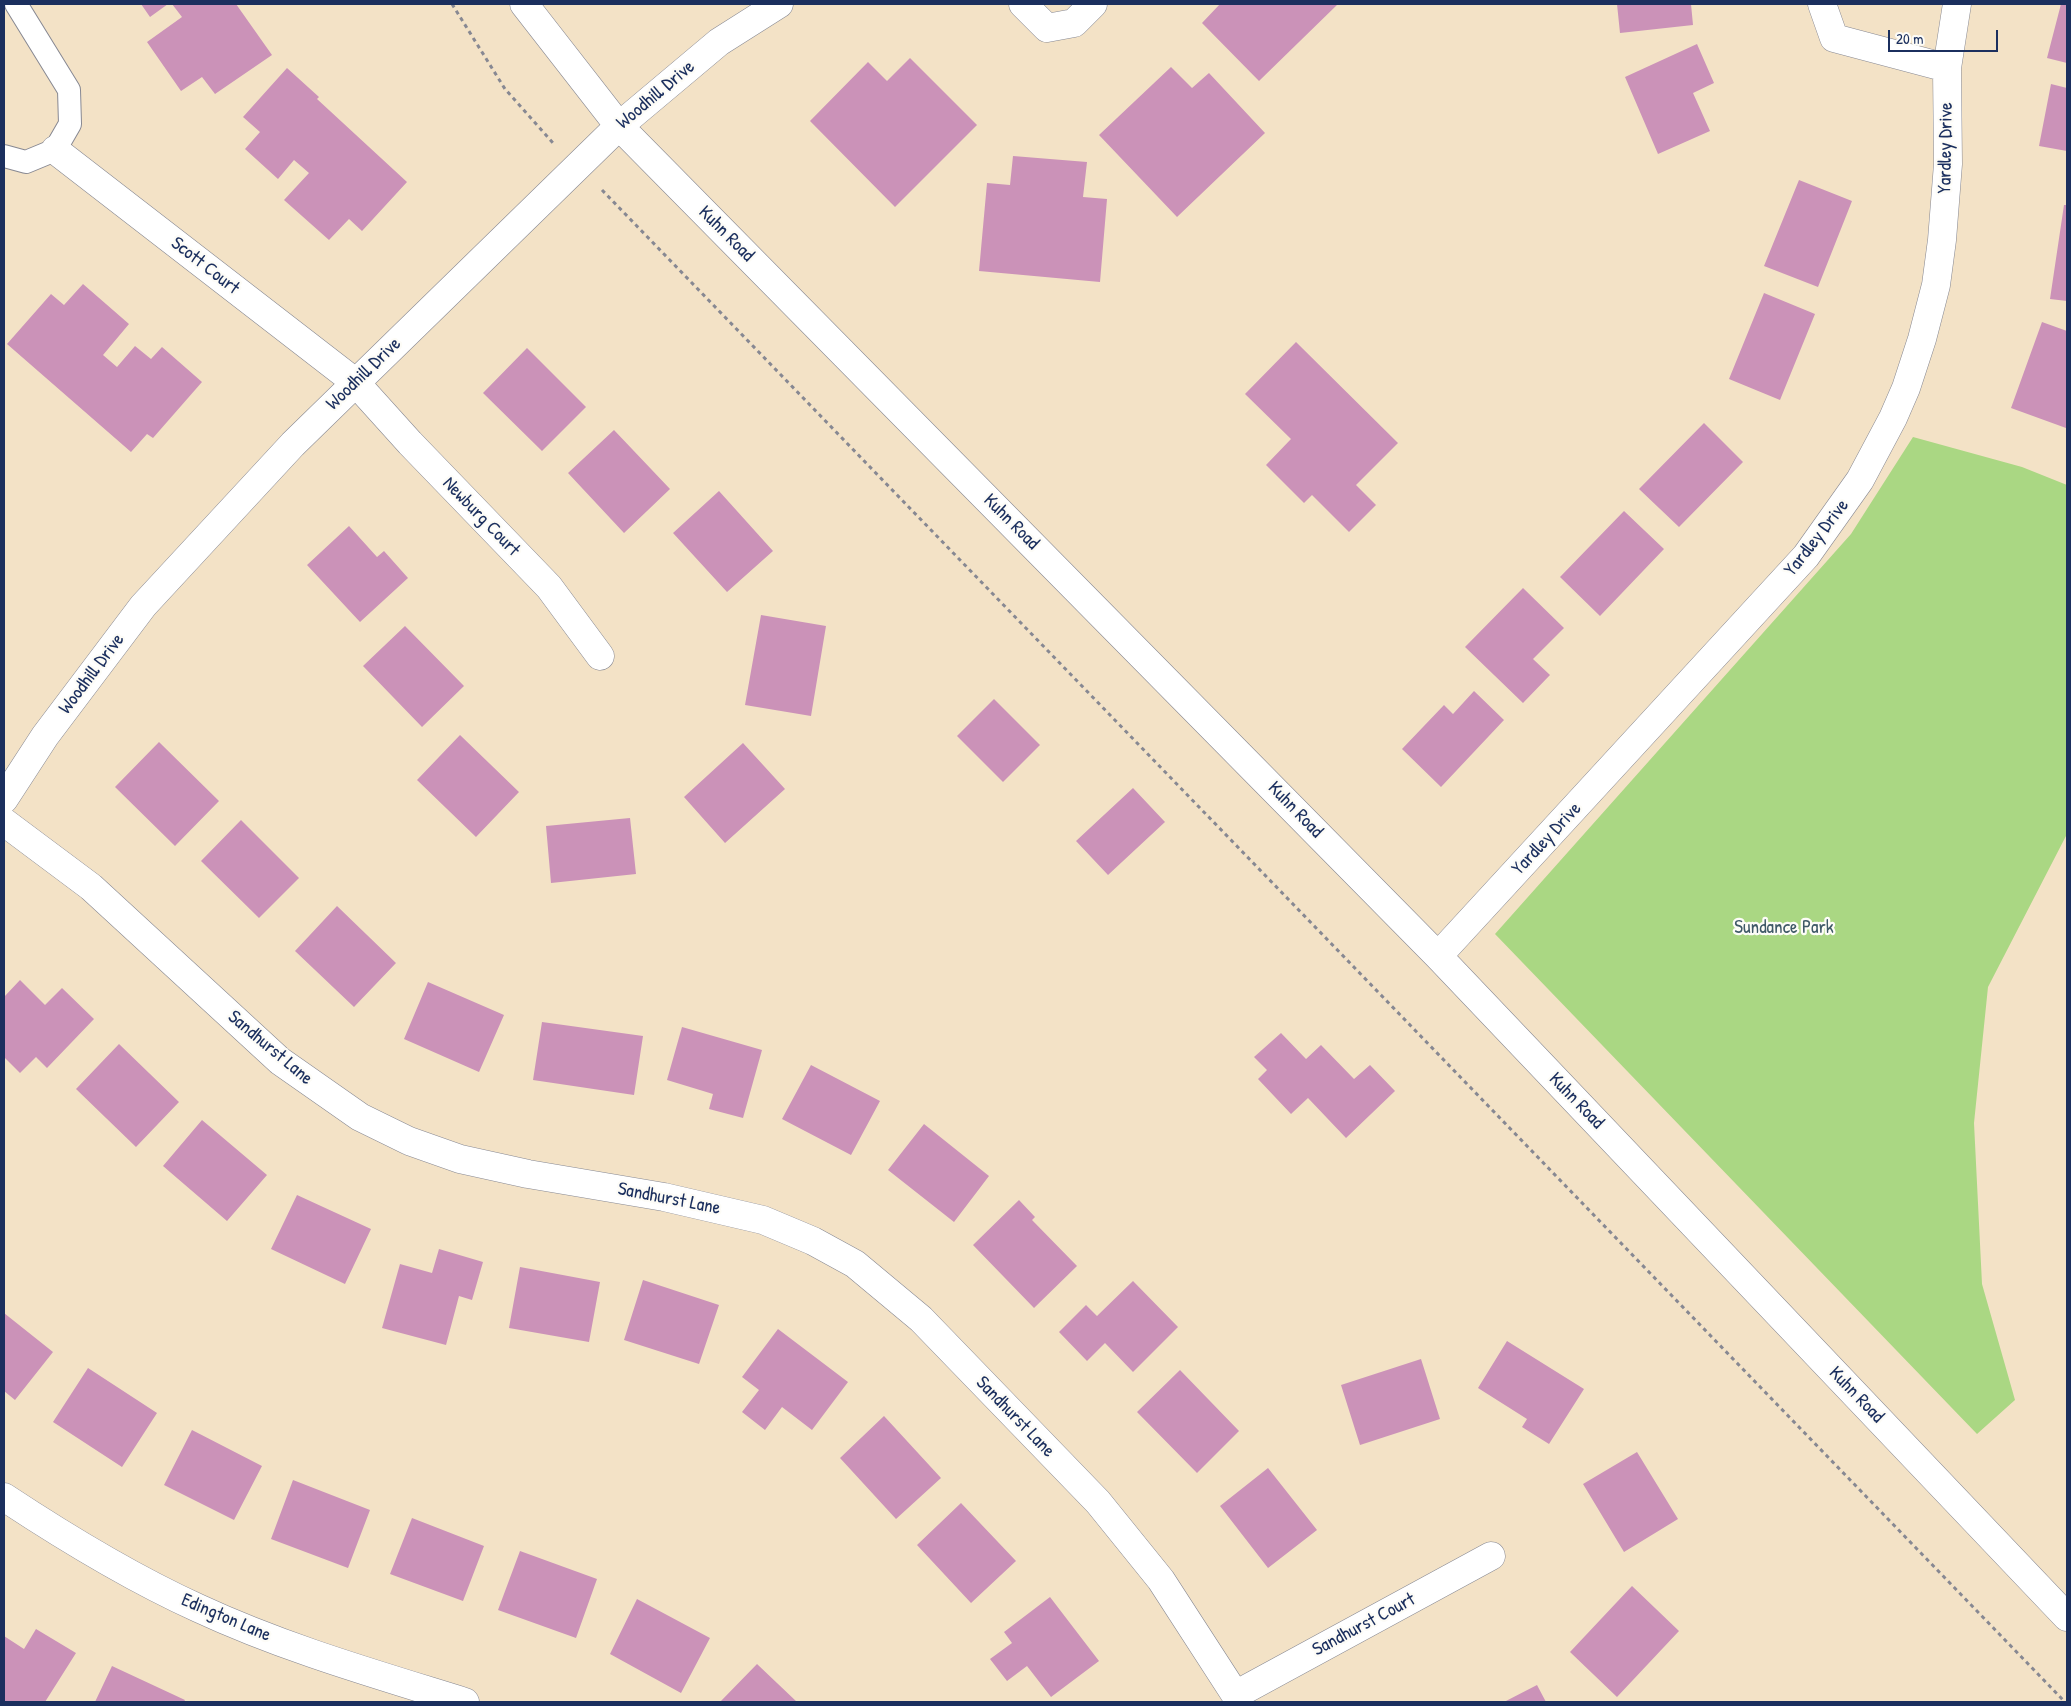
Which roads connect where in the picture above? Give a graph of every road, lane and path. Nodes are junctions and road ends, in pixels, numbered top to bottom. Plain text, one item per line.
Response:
1 (16, 4) edge
2 (452, 4) edge
3 (524, 4) edge
4 (779, 4) edge
5 (1023, 4) edge
6 (1093, 4) edge
7 (1822, 4) edge
8 (1957, 4) edge
9 (1947, 68) junction
10 (619, 126) junction
11 (548, 139) dead end
12 (56, 150) junction
13 (4, 156) edge
14 (608, 196) dead end
15 (355, 382) junction
16 (600, 656) dead end
17 (4, 799) edge
18 (4, 822) edge
19 (1438, 956) junction
20 (4, 1498) edge
21 (1491, 1556) dead end
22 (2067, 1617) edge
23 (1238, 1698) edge
24 (465, 1702) edge
25 (2065, 1702) edge

1 - 12 lane
2 - 11 path
3 - 10 street, Kuhn Road
4 - 10 street, Woodhill Drive
5 - 6 street
7 - 9 street
8 - 9 street, Yardley Drive
9 - 19 street, Yardley Drive
10 - 15 street, Woodhill Drive
10 - 19 street, Kuhn Road
12 - 13 lane
12 - 15 street, Scott Court
14 - 25 path
15 - 16 street, Newburg Court
15 - 17 street, Woodhill Drive
18 - 23 street, Sandhurst Lane
19 - 22 street, Kuhn Road
20 - 24 street, Edington Lane
21 - 23 street, Sandhurst Court

